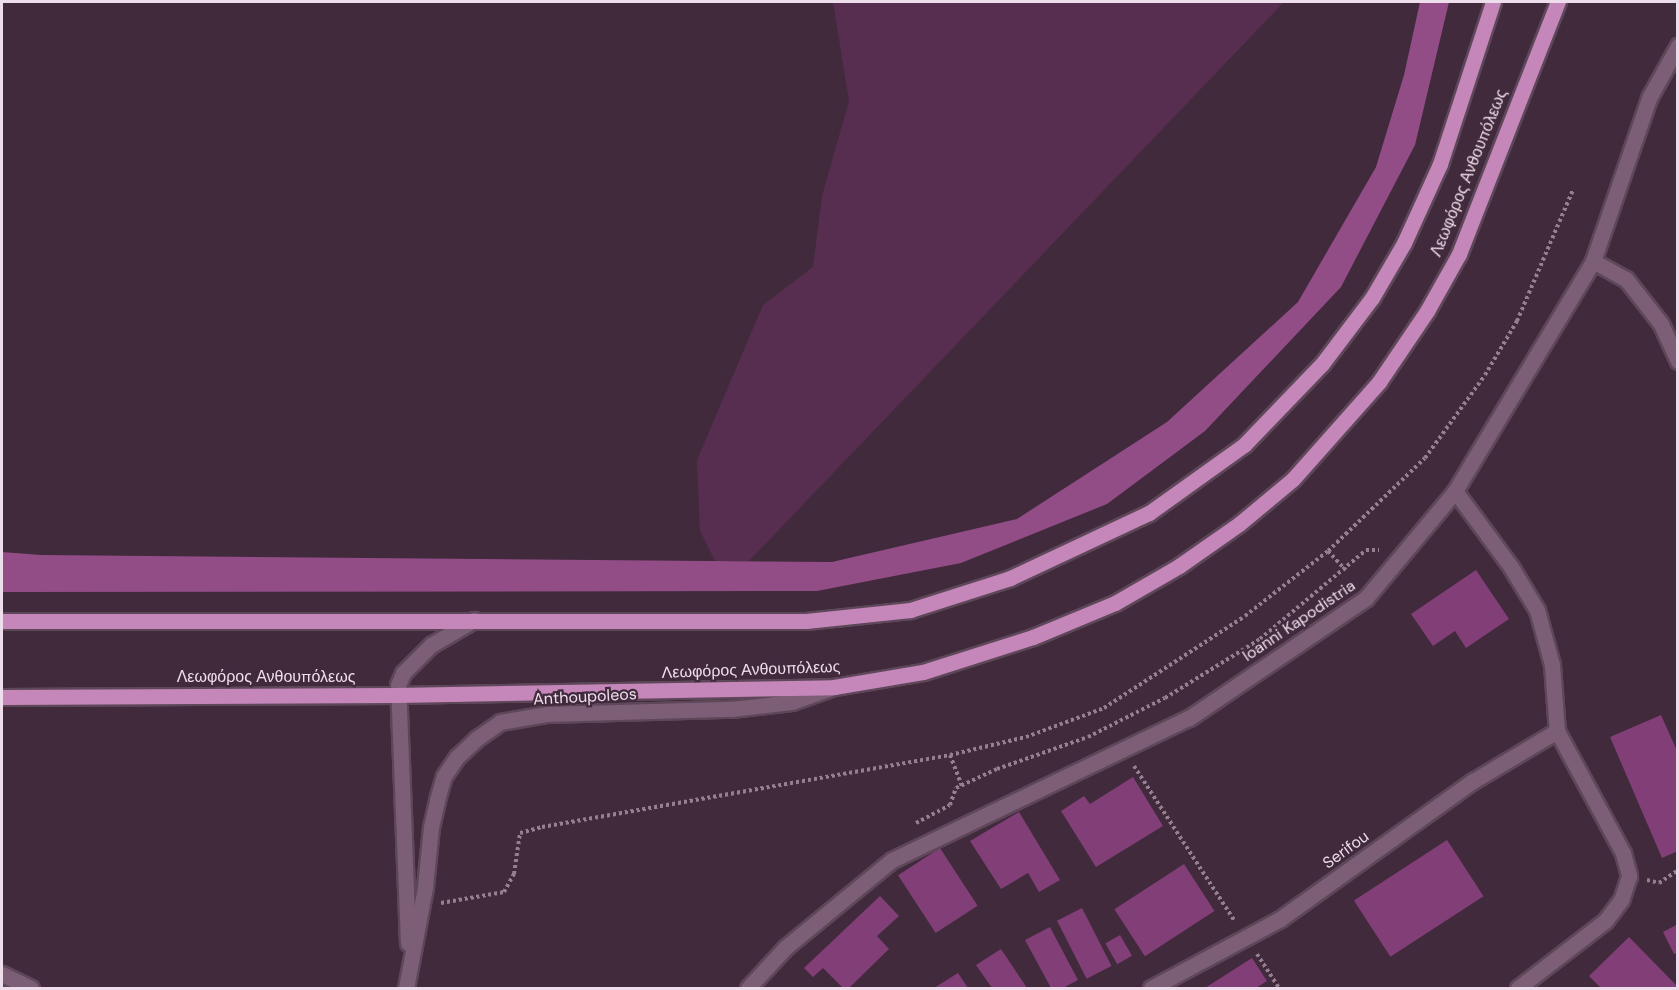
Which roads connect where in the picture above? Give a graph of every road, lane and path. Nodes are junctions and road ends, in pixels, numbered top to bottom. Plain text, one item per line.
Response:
1 (1492, 2) edge
2 (1558, 2) edge
3 (1568, 2) edge
4 (1677, 46) edge
5 (1523, 88) junction
6 (1573, 190) dead end
7 (1593, 261) junction
8 (1677, 361) edge
9 (1455, 491) junction
10 (1382, 550) dead end
11 (1328, 551) junction
12 (1346, 570) junction
13 (474, 620) junction
14 (2, 621) edge
15 (834, 687) junction
16 (396, 695) junction
17 (2, 697) edge
18 (1557, 731) junction
19 (950, 756) junction
20 (1135, 769) dead end
21 (963, 786) junction
22 (911, 826) dead end
23 (1677, 870) edge
24 (1629, 876) junction
25 (422, 907) junction
26 (1246, 938) junction
27 (409, 967) junction
28 (2, 974) edge
29 (31, 988) edge
30 (406, 988) edge
31 (748, 988) edge
32 (1151, 988) edge
33 (1280, 988) edge
34 (1518, 988) edge

1 - 13 main road, Λεωφόρος Ανθουπόλεως
2 - 5 main road, Λεωφόρος Ανθουπόλεως
3 - 5 main road
4 - 7 street, Ioanni Kapodistria
5 - 15 main road, Λεωφόρος Ανθουπόλεως
6 - 11 path
7 - 8 street
7 - 9 street, Ioanni Kapodistria
9 - 18 street
9 - 31 street, Ioanni Kapodistria
10 - 12 path
11 - 12 path
11 - 19 path
12 - 21 path
13 - 14 main road, Λεωφόρος Ανθουπόλεως
13 - 16 street, Anthoupoleos
15 - 16 main road, Λεωφόρος Ανθουπόλεως
15 - 25 street, Anthoupoleos
16 - 17 main road, Λεωφόρος Ανθουπόλεως
16 - 27 street, Anthoupoleos
18 - 24 street
18 - 26 street, Serifou
19 - 21 path
19 - 25 path
20 - 26 path
21 - 22 path
23 - 24 path
24 - 34 street
25 - 27 street, Anthoupoleos
26 - 32 street, Serifou
26 - 33 path
27 - 30 street, Anthoupoleos
28 - 29 street

